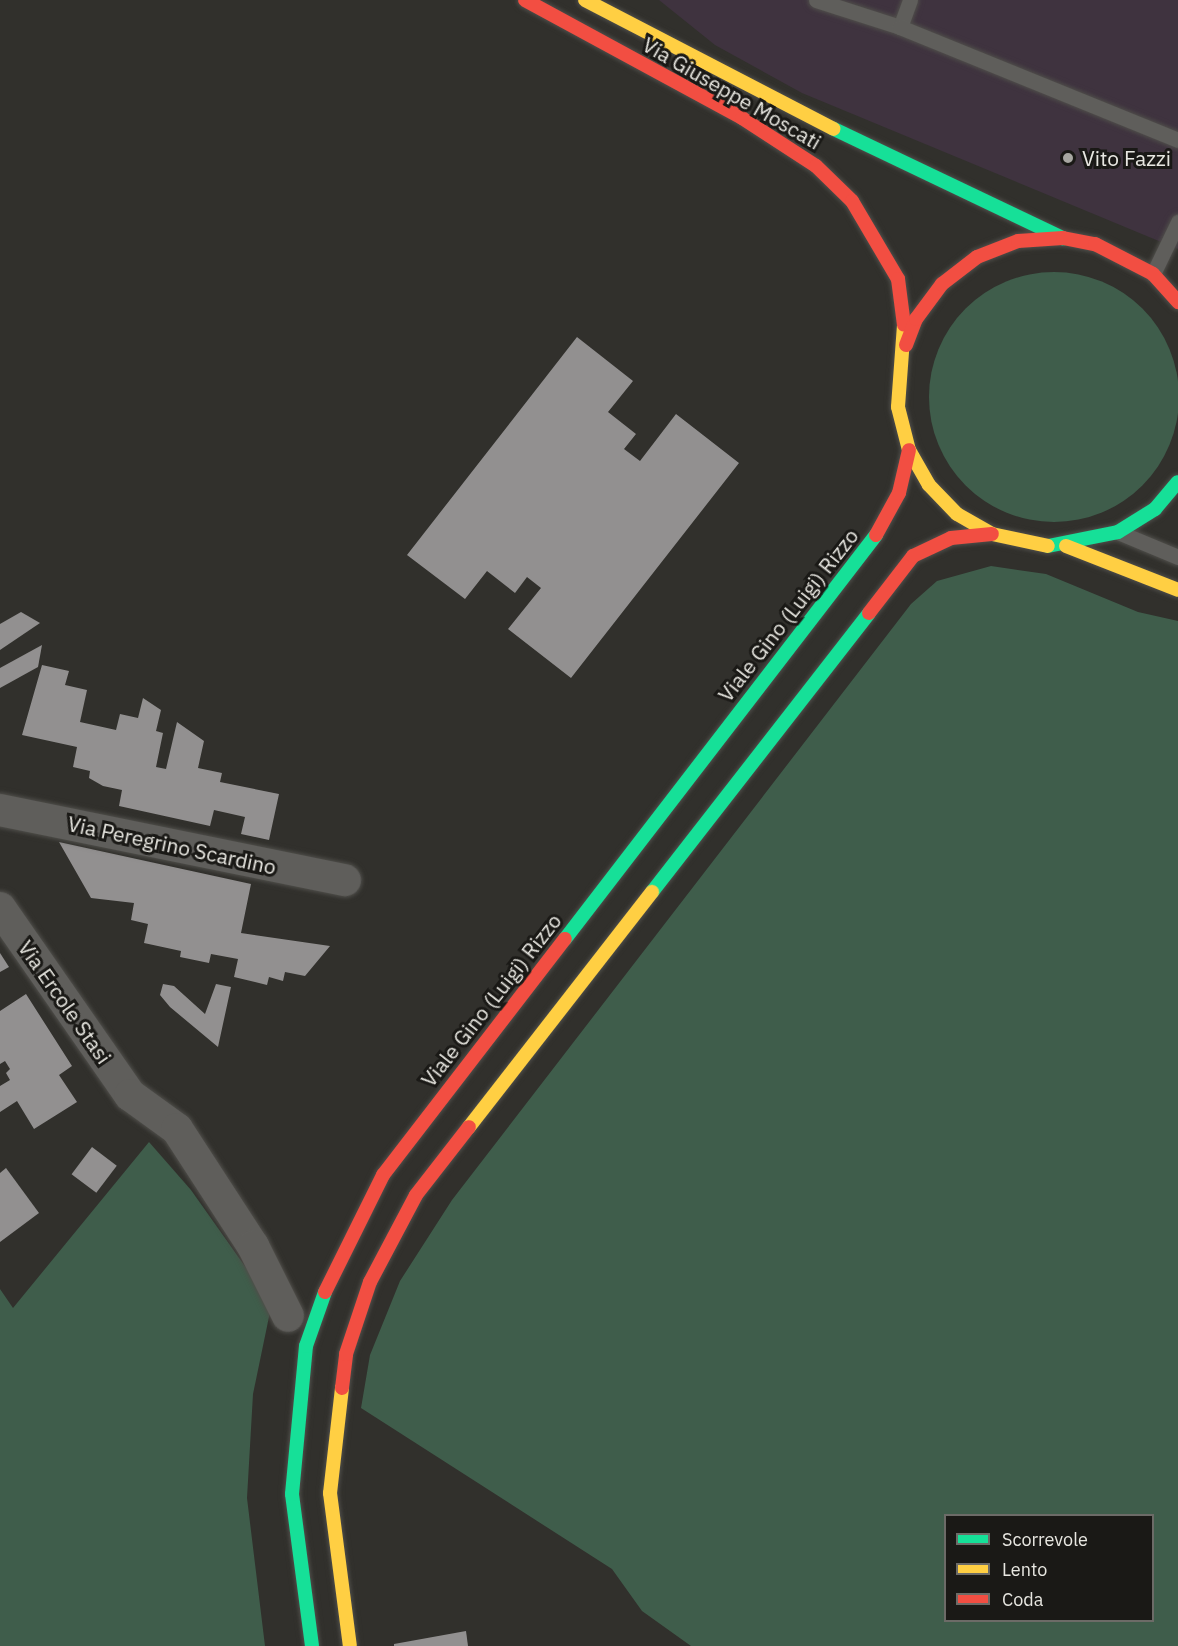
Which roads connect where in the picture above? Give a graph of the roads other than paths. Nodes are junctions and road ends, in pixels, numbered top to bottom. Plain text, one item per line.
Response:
1 (525, 0) edge
2 (585, 0) edge
3 (816, 0) edge
4 (910, 0) edge
5 (900, 27) junction
6 (1178, 140) edge
7 (1178, 222) edge
8 (1063, 238) junction
9 (1153, 274) junction
10 (1176, 297) edge
11 (901, 361) junction
12 (909, 450) junction
13 (1178, 482) edge
14 (1118, 532) junction
15 (992, 534) junction
16 (1066, 546) junction
17 (1178, 557) edge
18 (1178, 590) edge
19 (0, 810) edge
20 (345, 880) dead end
21 (0, 908) edge
22 (288, 1316) dead end
23 (312, 1646) edge
24 (350, 1646) edge

1 - 11 street, Via Giuseppe Moscati
2 - 8 street, Via Giuseppe Moscati
3 - 5 lane
4 - 5 lane
5 - 6 lane
7 - 9 lane
8 - 9 street, Via Giuseppe Moscati
8 - 11 street, Via Giuseppe Moscati
9 - 10 street, Via Giuseppe Moscati
11 - 12 street, Via Giuseppe Moscati
12 - 15 street, Via Giuseppe Moscati
12 - 23 street, Viale Gino (Luigi) Rizzo
13 - 14 street, Via Giuseppe Moscati
14 - 16 street, Via Giuseppe Moscati
14 - 17 lane
15 - 16 street, Via Giuseppe Moscati
15 - 24 street
16 - 18 street, Via Giuseppe Moscati
19 - 20 street, Via Peregrino Scardino
21 - 22 street, Via Ercole Stasi

